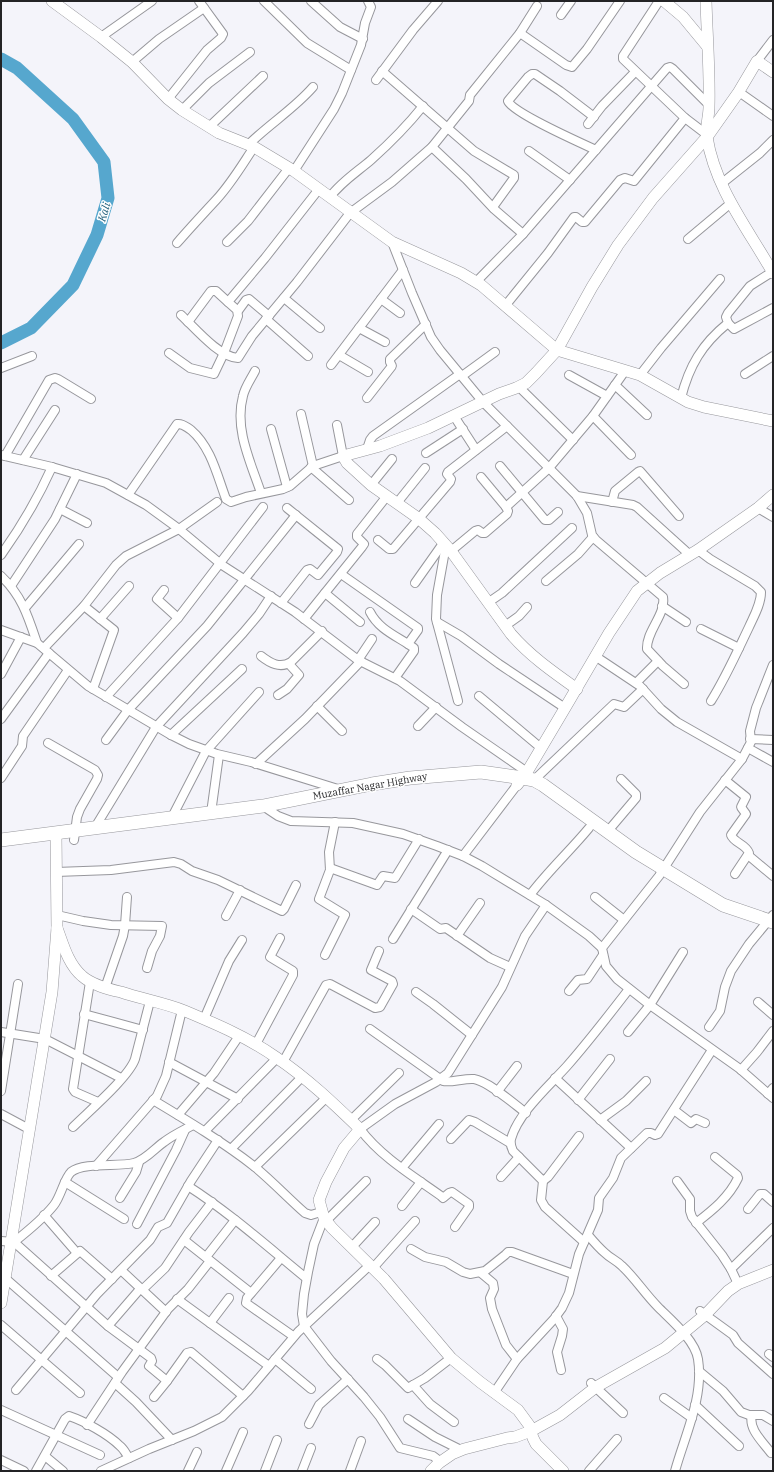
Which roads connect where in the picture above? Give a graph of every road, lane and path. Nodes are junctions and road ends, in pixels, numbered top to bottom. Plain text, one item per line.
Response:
1 (52, 1) edge
2 (152, 1) edge
3 (264, 1) edge
4 (311, 1) edge
5 (368, 1) edge
6 (438, 1) edge
7 (571, 1) edge
8 (620, 1) edge
9 (659, 1) edge
10 (664, 1) edge
11 (706, 1) edge
12 (202, 4) edge
13 (537, 6) dead end
14 (561, 16) dead end
15 (520, 33) junction
16 (101, 37) junction
17 (363, 39) junction
18 (773, 40) edge
19 (707, 46) junction
20 (250, 52) dead end
21 (757, 61) junction
22 (132, 62) junction
23 (351, 70) junction
24 (382, 71) junction
25 (636, 72) junction
26 (773, 72) edge
27 (263, 76) dead end
28 (376, 80) dead end
29 (651, 86) junction
30 (314, 87) dead end
31 (739, 92) junction
32 (168, 99) junction
33 (709, 105) junction
34 (423, 106) junction
35 (182, 110) junction
36 (773, 116) edge
37 (594, 117) junction
38 (685, 118) junction
39 (588, 124) dead end
40 (209, 127) junction
41 (448, 128) junction
42 (706, 135) junction
43 (773, 140) edge
44 (251, 146) junction
45 (432, 147) junction
46 (596, 150) junction
47 (529, 151) dead end
48 (292, 169) junction
49 (570, 180) junction
50 (722, 184) junction
51 (319, 189) junction
52 (330, 197) junction
53 (731, 203) junction
54 (493, 207) junction
55 (350, 213) junction
56 (523, 234) junction
57 (688, 238) dead end
58 (227, 242) dead end
59 (392, 242) junction
60 (177, 243) dead end
61 (772, 266) edge
62 (403, 270) junction
63 (720, 279) dead end
64 (476, 282) junction
65 (284, 298) junction
66 (381, 299) junction
67 (228, 302) junction
68 (505, 306) junction
69 (773, 308) edge
70 (238, 311) junction
71 (400, 313) dead end
72 (182, 315) dead end
73 (267, 317) junction
74 (188, 322) junction
75 (728, 323) junction
76 (426, 324) junction
77 (320, 328) dead end
78 (359, 328) junction
79 (384, 342) dead end
80 (557, 350) junction
81 (495, 352) dead end
82 (169, 353) dead end
83 (224, 353) junction
84 (339, 355) junction
85 (32, 356) dead end
86 (308, 356) dead end
87 (773, 356) edge
88 (331, 365) dead end
89 (1, 368) edge
90 (255, 371) dead end
91 (625, 371) junction
92 (368, 372) dead end
93 (745, 374) dead end
94 (461, 375) junction
95 (569, 375) dead end
96 (640, 376) junction
97 (615, 385) junction
98 (518, 387) junction
99 (607, 396) junction
100 (367, 398) dead end
101 (681, 398) junction
102 (91, 399) dead end
103 (483, 402) junction
104 (55, 410) dead end
105 (301, 414) dead end
106 (647, 414) dead end
107 (454, 416) junction
108 (593, 416) junction
109 (773, 421) edge
110 (337, 425) dead end
111 (507, 426) junction
112 (271, 429) dead end
113 (463, 429) junction
114 (573, 440) junction
115 (367, 450) junction
116 (476, 450) junction
117 (426, 453) dead end
118 (631, 455) dead end
119 (3, 456) edge
120 (343, 456) junction
121 (392, 459) dead end
122 (23, 460) junction
123 (312, 466) junction
124 (500, 466) dead end
125 (52, 467) junction
126 (425, 468) dead end
127 (549, 468) junction
128 (77, 474) junction
129 (481, 477) dead end
130 (371, 485) junction
131 (287, 487) junction
132 (522, 493) junction
133 (261, 494) junction
134 (128, 495) junction
135 (773, 495) edge
136 (387, 496) junction
137 (577, 496) junction
138 (349, 500) dead end
139 (217, 502) dead end
140 (612, 502) junction
141 (396, 503) junction
142 (263, 507) dead end
143 (506, 507) junction
144 (287, 508) dead end
145 (758, 508) junction
146 (60, 509) junction
147 (558, 512) dead end
148 (296, 515) junction
149 (678, 516) dead end
150 (773, 517) edge
151 (418, 518) junction
152 (87, 523) dead end
153 (572, 528) dead end
154 (179, 529) junction
155 (593, 537) junction
156 (378, 540) dead end
157 (79, 544) dead end
158 (447, 546) junction
159 (694, 552) junction
160 (1, 555) edge
161 (220, 564) junction
162 (341, 574) junction
163 (1, 576) edge
164 (244, 580) junction
165 (546, 581) dead end
166 (647, 582) junction
167 (415, 583) dead end
168 (11, 586) junction
169 (129, 586) dead end
170 (164, 590) dead end
171 (325, 593) junction
172 (272, 596) junction
173 (489, 602) junction
174 (282, 603) junction
175 (84, 606) junction
176 (662, 606) junction
177 (527, 607) dead end
178 (25, 608) junction
179 (370, 612) dead end
180 (100, 618) junction
181 (178, 618) junction
182 (304, 619) junction
183 (360, 622) dead end
184 (436, 622) junction
185 (686, 622) dead end
186 (505, 626) junction
187 (701, 629) dead end
188 (1, 630) edge
189 (322, 631) junction
190 (22, 637) junction
191 (372, 639) dead end
192 (408, 644) junction
193 (43, 648) junction
194 (739, 648) junction
195 (261, 656) dead end
196 (595, 656) junction
197 (359, 661) junction
198 (658, 661) junction
199 (289, 664) junction
200 (773, 665) edge
201 (242, 669) dead end
202 (68, 670) junction
203 (1, 674) edge
204 (771, 677) edge
205 (395, 678) junction
206 (636, 683) junction
207 (684, 684) dead end
208 (94, 689) junction
209 (577, 689) junction
210 (643, 689) junction
211 (259, 692) dead end
212 (278, 695) dead end
213 (479, 696) dead end
214 (106, 697) junction
215 (458, 701) dead end
216 (711, 701) dead end
217 (317, 706) junction
218 (436, 707) junction
219 (565, 708) junction
220 (128, 710) junction
221 (1, 719) edge
222 (156, 726) junction
223 (418, 726) dead end
224 (342, 730) dead end
225 (171, 735) junction
226 (750, 739) junction
227 (106, 740) dead end
228 (773, 740) edge
229 (48, 743) dead end
230 (541, 748) junction
231 (748, 748) junction
232 (206, 751) junction
233 (220, 755) junction
234 (742, 759) junction
235 (773, 762) edge
236 (256, 764) junction
237 (1, 778) edge
238 (525, 779) junction
239 (621, 779) dead end
240 (725, 780) junction
241 (340, 790) junction
242 (267, 810) junction
243 (211, 813) junction
244 (171, 819) junction
245 (335, 822) junction
246 (589, 828) junction
247 (94, 829) junction
248 (608, 831) junction
249 (74, 836) junction
250 (56, 838) junction
251 (418, 839) junction
252 (1, 840) edge
253 (1, 848) edge
254 (448, 850) junction
255 (748, 855) junction
256 (463, 856) junction
257 (330, 868) junction
258 (56, 872) junction
259 (662, 873) junction
260 (735, 874) dead end
261 (773, 876) edge
262 (296, 884) dead end
263 (240, 890) junction
264 (530, 895) junction
265 (127, 897) dead end
266 (595, 897) dead end
267 (480, 903) dead end
268 (546, 905) junction
269 (411, 909) junction
270 (57, 915) junction
271 (226, 916) dead end
272 (624, 920) junction
273 (770, 923) edge
274 (125, 925) junction
275 (57, 928) junction
276 (456, 936) junction
277 (280, 938) dead end
278 (393, 939) dead end
279 (242, 940) dead end
280 (379, 951) dead end
281 (602, 951) junction
282 (683, 952) dead end
283 (325, 955) dead end
284 (510, 967) junction
285 (148, 968) dead end
286 (90, 982) junction
287 (18, 984) dead end
288 (105, 988) junction
289 (629, 989) junction
290 (569, 991) dead end
291 (416, 992) dead end
292 (150, 1001) junction
293 (758, 1002) dead end
294 (650, 1005) junction
295 (182, 1010) junction
296 (84, 1014) junction
297 (773, 1015) edge
298 (204, 1019) junction
299 (709, 1027) dead end
300 (370, 1029) dead end
301 (143, 1030) junction
302 (773, 1031) edge
303 (1, 1032) edge
304 (628, 1032) dead end
305 (11, 1033) junction
306 (472, 1035) junction
307 (239, 1036) junction
308 (45, 1039) junction
309 (256, 1044) junction
310 (712, 1050) junction
311 (78, 1055) junction
312 (610, 1059) dead end
313 (280, 1060) junction
314 (169, 1062) junction
315 (517, 1066) dead end
316 (741, 1070) junction
317 (399, 1073) dead end
318 (302, 1077) junction
319 (121, 1078) junction
320 (555, 1078) junction
321 (440, 1079) junction
322 (646, 1080) dead end
323 (207, 1082) junction
324 (1, 1091) edge
325 (497, 1092) junction
326 (771, 1093) edge
327 (326, 1098) junction
328 (238, 1099) junction
329 (153, 1100) junction
330 (578, 1100) junction
331 (98, 1102) junction
332 (674, 1110) junction
333 (526, 1113) junction
334 (1, 1114) edge
335 (178, 1115) junction
336 (351, 1120) junction
337 (600, 1120) junction
338 (705, 1123) dead end
339 (439, 1124) dead end
340 (193, 1125) junction
341 (73, 1127) dead end
342 (30, 1129) junction
343 (360, 1129) junction
344 (185, 1130) junction
345 (204, 1131) junction
346 (579, 1136) dead end
347 (451, 1139) dead end
348 (218, 1140) junction
349 (510, 1143) junction
350 (631, 1148) junction
351 (231, 1149) junction
352 (519, 1157) junction
353 (715, 1157) dead end
354 (139, 1162) junction
355 (96, 1166) junction
356 (255, 1167) junction
357 (402, 1168) junction
358 (501, 1177) dead end
359 (366, 1181) dead end
360 (543, 1181) junction
361 (677, 1181) dead end
362 (65, 1182) junction
363 (422, 1182) junction
364 (188, 1186) junction
365 (120, 1198) dead end
366 (212, 1202) junction
367 (773, 1202) edge
368 (402, 1206) dead end
369 (748, 1209) dead end
370 (44, 1215) junction
371 (324, 1217) junction
372 (124, 1219) dead end
373 (235, 1220) junction
374 (415, 1221) dead end
375 (375, 1222) dead end
376 (696, 1222) junction
377 (137, 1224) dead end
378 (454, 1226) dead end
379 (773, 1228) edge
380 (586, 1238) junction
381 (184, 1240) junction
382 (8, 1242) edge
383 (352, 1247) junction
384 (411, 1249) dead end
385 (77, 1253) junction
386 (281, 1258) junction
387 (208, 1259) junction
388 (773, 1263) edge
389 (372, 1266) junction
390 (121, 1270) junction
391 (773, 1270) edge
392 (481, 1273) junction
393 (573, 1274) junction
394 (51, 1276) junction
395 (4, 1278) junction
396 (306, 1278) junction
397 (735, 1278) junction
398 (112, 1279) junction
399 (141, 1290) junction
400 (251, 1293) junction
401 (229, 1298) dead end
402 (177, 1299) junction
403 (1, 1303) edge
404 (87, 1307) junction
405 (166, 1312) junction
406 (702, 1313) junction
407 (556, 1316) junction
408 (210, 1323) junction
409 (1, 1325) edge
410 (108, 1326) junction
411 (304, 1326) junction
412 (681, 1331) junction
413 (65, 1332) junction
414 (293, 1336) junction
415 (139, 1349) junction
416 (451, 1358) junction
417 (275, 1359) junction
418 (377, 1359) dead end
419 (517, 1359) junction
420 (41, 1360) junction
421 (269, 1366) junction
422 (561, 1370) dead end
423 (699, 1371) junction
424 (773, 1374) edge
425 (348, 1379) junction
426 (116, 1380) junction
427 (167, 1381) junction
428 (594, 1385) junction
429 (413, 1386) junction
430 (311, 1389) dead end
431 (16, 1390) dead end
432 (80, 1393) dead end
433 (494, 1393) junction
434 (243, 1396) junction
435 (154, 1397) dead end
436 (664, 1398) dead end
437 (695, 1405) junction
438 (1, 1410) edge
439 (623, 1413) dead end
440 (752, 1415) junction
441 (692, 1418) junction
442 (408, 1420) dead end
443 (773, 1421) edge
444 (454, 1422) dead end
445 (309, 1424) dead end
446 (87, 1425) junction
447 (530, 1428) junction
448 (242, 1432) dead end
449 (56, 1435) junction
450 (617, 1439) dead end
451 (172, 1440) junction
452 (277, 1440) dead end
453 (361, 1441) dead end
454 (739, 1446) dead end
455 (311, 1448) dead end
456 (461, 1450) junction
457 (197, 1452) dead end
458 (771, 1453) dead end
459 (100, 1455) dead end
460 (45, 1456) junction
461 (129, 1458) junction
462 (1, 1460) edge
463 (441, 1462) junction
464 (104, 1470) edge
465 (24, 1471) edge
466 (36, 1471) edge
467 (63, 1471) edge
468 (188, 1471) edge
469 (226, 1471) edge
470 (264, 1471) edge
471 (302, 1471) edge
472 (350, 1471) edge
473 (430, 1471) edge
474 (563, 1471) edge
475 (589, 1471) edge
476 (675, 1471) edge

1 - 16 street
2 - 16 street
3 - 23 street
4 - 17 street
5 - 17 street
6 - 24 street
7 - 14 street
8 - 15 street
9 - 25 street
10 - 19 street
11 - 19 street
12 - 22 street
12 - 32 street
13 - 15 street
15 - 41 street
16 - 22 street
17 - 23 street
18 - 21 street
19 - 33 street
20 - 35 street
21 - 26 street
21 - 31 street
22 - 32 street
23 - 48 street
24 - 28 street
24 - 34 street
25 - 29 street
25 - 37 street
27 - 40 street
29 - 33 street
29 - 38 street
29 - 46 street
30 - 44 street
31 - 36 street
31 - 42 street
32 - 35 street
33 - 42 street
34 - 41 street
34 - 52 street
35 - 40 street
37 - 39 street
37 - 46 street
38 - 42 street
38 - 68 street
40 - 44 street
41 - 45 street
41 - 54 street
42 - 50 street
42 - 80 street
43 - 50 street
44 - 48 street
44 - 60 street
45 - 54 street
45 - 55 street
46 - 49 street
47 - 49 street
48 - 51 street
48 - 58 street
49 - 56 street
50 - 53 street
51 - 52 street
51 - 67 street
52 - 55 street
53 - 57 street
53 - 61 street
54 - 56 street
55 - 59 street
55 - 65 street
56 - 64 street
59 - 62 street
59 - 64 street
61 - 75 street
62 - 66 street
62 - 76 street
63 - 96 street
64 - 68 street
65 - 73 street
65 - 77 street
66 - 71 street
66 - 78 street
67 - 70 street
67 - 74 street
68 - 80 street
69 - 75 street
70 - 73 street
70 - 83 street
72 - 74 street
73 - 83 street
73 - 86 street
74 - 83 street
75 - 101 street
76 - 94 street
76 - 100 street
78 - 79 street
78 - 84 street
80 - 91 street
80 - 98 street
81 - 94 street
82 - 83 street
84 - 88 street
84 - 92 street
85 - 89 street
87 - 93 street
90 - 133 street
91 - 96 street
91 - 97 street
94 - 103 street
94 - 115 street
95 - 99 street
96 - 101 street
97 - 99 street
97 - 106 street
98 - 103 street
98 - 114 street
99 - 108 street
101 - 109 street
102 - 119 street
103 - 107 street
103 - 111 street
104 - 122 street
105 - 123 street
107 - 113 street
107 - 115 street
108 - 114 street
108 - 118 street
110 - 120 street
111 - 116 street
111 - 127 street
112 - 131 street
113 - 116 street
113 - 117 street
114 - 127 street
115 - 120 street
116 - 151 street
119 - 122 street
120 - 123 street
120 - 130 street
121 - 130 street
122 - 125 street
123 - 131 street
123 - 138 street
124 - 132 street
125 - 128 street
125 - 160 street
126 - 141 street
127 - 132 street
127 - 137 street
128 - 134 street
128 - 146 street
129 - 143 street
130 - 136 street
131 - 133 street
132 - 143 street
132 - 147 street
133 - 134 street
134 - 154 street
135 - 145 street
136 - 141 street
136 - 162 street
137 - 140 street
137 - 155 street
139 - 154 street
140 - 149 street
140 - 159 street
141 - 151 street
142 - 161 street
143 - 158 street
144 - 148 street
145 - 150 street
145 - 159 street
146 - 152 street
146 - 168 street
148 - 164 street
148 - 174 street
151 - 156 street
151 - 158 street
153 - 173 street
154 - 161 street
154 - 175 street
155 - 165 street
155 - 166 street
157 - 178 street
158 - 167 street
158 - 173 street
158 - 184 street
159 - 166 street
159 - 194 street
161 - 164 street
161 - 181 street
162 - 171 street
162 - 192 street
163 - 168 street
164 - 172 street
164 - 220 street
166 - 176 street
166 - 196 street
168 - 178 street
169 - 180 street
170 - 181 street
171 - 182 street
171 - 183 street
172 - 174 street
172 - 222 street
173 - 186 street
174 - 182 street
175 - 180 street
175 - 193 street
176 - 185 street
176 - 198 street
177 - 186 street
178 - 193 street
179 - 192 street
180 - 208 street
181 - 214 street
182 - 189 street
184 - 215 street
184 - 219 street
186 - 209 street
187 - 194 street
188 - 190 street
189 - 197 street
189 - 199 street
190 - 193 street
190 - 203 street
191 - 197 street
192 - 205 street
193 - 202 street
193 - 221 street
194 - 216 street
195 - 199 street
196 - 206 street
196 - 209 street
197 - 205 street
197 - 217 street
198 - 206 street
198 - 207 street
199 - 212 street
200 - 204 street
201 - 225 street
202 - 208 street
202 - 237 street
204 - 226 street
205 - 218 street
206 - 210 street
208 - 214 street
209 - 219 street
210 - 234 street
210 - 238 street
211 - 232 street
213 - 230 street
214 - 220 street
217 - 224 street
217 - 236 street
218 - 223 street
218 - 238 street
219 - 230 street
220 - 222 street
220 - 227 street
222 - 225 street
222 - 247 street
225 - 232 street
226 - 228 street
226 - 231 street
229 - 249 street
230 - 238 street
231 - 234 street
231 - 235 street
232 - 233 street
232 - 244 street
233 - 236 street
233 - 243 street
234 - 240 street
236 - 241 street
238 - 241 main road, Muzaffar Nagar Highway
238 - 242 main road, Muzaffar Nagar Highway
238 - 246 main road, Muzaffar Nagar Highway
238 - 248 main road, Muzaffar Nagar Highway
238 - 256 street
239 - 248 street
240 - 255 street
240 - 259 street
241 - 242 main road, Muzaffar Nagar Highway
242 - 243 main road, Muzaffar Nagar Highway
242 - 245 street
242 - 249 main road, Muzaffar Nagar Highway
243 - 244 main road, Muzaffar Nagar Highway
244 - 247 main road, Muzaffar Nagar Highway
245 - 251 street
245 - 257 street
246 - 259 main road, Muzaffar Nagar Highway
246 - 264 street
247 - 249 main road, Muzaffar Nagar Highway
248 - 259 main road, Muzaffar Nagar Highway
249 - 250 main road, Muzaffar Nagar Highway
250 - 252 main road, Muzaffar Nagar Highway
250 - 253 main road, Muzaffar Nagar Highway
250 - 258 street
251 - 254 street
251 - 257 street
254 - 256 street
254 - 269 street
255 - 260 street
255 - 261 street
256 - 264 street
257 - 283 street
258 - 263 street
258 - 270 street
259 - 272 street
259 - 273 main road, Muzaffar Nagar Highway
262 - 263 street
263 - 271 street
264 - 268 street
265 - 274 street
266 - 272 street
267 - 276 street
268 - 281 street
268 - 284 street
269 - 276 street
269 - 278 street
270 - 274 street
270 - 275 street
272 - 281 street
273 - 299 street
274 - 285 street
274 - 288 street
275 - 286 street
275 - 308 street
276 - 284 street
277 - 309 street
279 - 298 street
280 - 313 street
281 - 289 street
281 - 290 street
282 - 294 street
284 - 306 street
286 - 288 street
286 - 296 street
287 - 305 street
288 - 292 street
289 - 294 street
289 - 320 street
291 - 306 street
292 - 295 street
292 - 301 street
293 - 297 street
294 - 304 street
294 - 310 street
295 - 298 street
295 - 314 street
296 - 301 street
296 - 311 street
298 - 307 street
300 - 321 street
301 - 319 street
302 - 316 street
303 - 305 street
305 - 308 street
305 - 324 street
306 - 321 street
307 - 309 street
307 - 323 street
308 - 311 street
308 - 342 street
309 - 313 street
310 - 316 street
310 - 332 street
311 - 319 street
311 - 331 street
312 - 330 street
313 - 318 street
313 - 328 street
314 - 323 street
314 - 329 street
315 - 325 street
316 - 326 street
317 - 336 street
318 - 327 street
318 - 351 street
319 - 331 street
320 - 330 street
320 - 333 street
321 - 325 street
321 - 343 street
322 - 337 street
323 - 328 street
323 - 335 street
325 - 333 street
327 - 336 street
327 - 356 street
328 - 345 street
329 - 335 street
329 - 355 street
330 - 337 street
331 - 341 street
332 - 338 street
332 - 350 street
333 - 349 street
334 - 342 street
335 - 340 street
336 - 343 street
337 - 350 street
339 - 357 street
340 - 344 street
340 - 345 street
342 - 382 street
343 - 357 street
343 - 371 street
344 - 354 street
344 - 377 street
345 - 348 street
346 - 360 street
347 - 349 street
348 - 351 street
348 - 364 street
349 - 352 street
350 - 380 street
351 - 356 street
352 - 358 street
352 - 360 street
353 - 376 street
354 - 355 street
354 - 365 street
355 - 362 street
356 - 371 street
357 - 363 street
359 - 371 street
360 - 380 street
361 - 376 street
362 - 370 street
362 - 372 street
363 - 368 street
363 - 378 street
364 - 366 street
364 - 390 street
366 - 373 street
366 - 381 street
367 - 369 street
370 - 382 street
370 - 385 street
371 - 383 street
371 - 396 street
373 - 386 street
373 - 387 street
374 - 389 street
375 - 383 street
376 - 397 street
379 - 397 street
380 - 393 street
380 - 412 street
381 - 387 street
381 - 399 street
382 - 394 street
382 - 395 street
383 - 389 street
384 - 392 street
385 - 394 street
385 - 398 street
386 - 396 street
386 - 400 street
387 - 400 street
387 - 402 street
388 - 397 street
389 - 411 street
389 - 416 street
390 - 398 street
390 - 399 street
391 - 397 street
392 - 393 street
392 - 419 street
393 - 407 street
394 - 404 street
395 - 403 street
395 - 413 street
396 - 411 street
397 - 406 street
398 - 404 street
399 - 405 street
399 - 410 street
400 - 414 street
401 - 408 street
402 - 405 street
402 - 408 street
404 - 410 street
404 - 413 street
405 - 415 street
406 - 412 street
406 - 424 street
407 - 419 street
407 - 422 street
408 - 421 street
409 - 420 street
410 - 415 street
411 - 414 street
411 - 425 street
412 - 423 street
412 - 428 street
413 - 420 street
413 - 426 street
414 - 417 street
415 - 426 street
415 - 427 street
416 - 429 street
416 - 433 street
417 - 421 street
417 - 430 street
418 - 429 street
419 - 433 street
420 - 431 street
420 - 432 street
421 - 434 street
423 - 437 street
423 - 440 street
425 - 445 street
425 - 463 street
426 - 446 street
426 - 451 street
427 - 434 street
427 - 435 street
428 - 439 street
428 - 447 street
429 - 444 street
433 - 447 street
434 - 451 street
436 - 441 street
437 - 441 street
437 - 454 street
438 - 449 street
440 - 443 street
440 - 458 street
441 - 476 street
442 - 456 street
446 - 449 street
446 - 461 street
447 - 456 street
447 - 474 street
448 - 469 street
449 - 459 street
449 - 460 street
450 - 475 street
451 - 461 street
452 - 470 street
453 - 472 street
455 - 471 street
456 - 463 street
457 - 468 street
460 - 466 street
460 - 467 street
461 - 464 street
462 - 465 street
463 - 473 street

